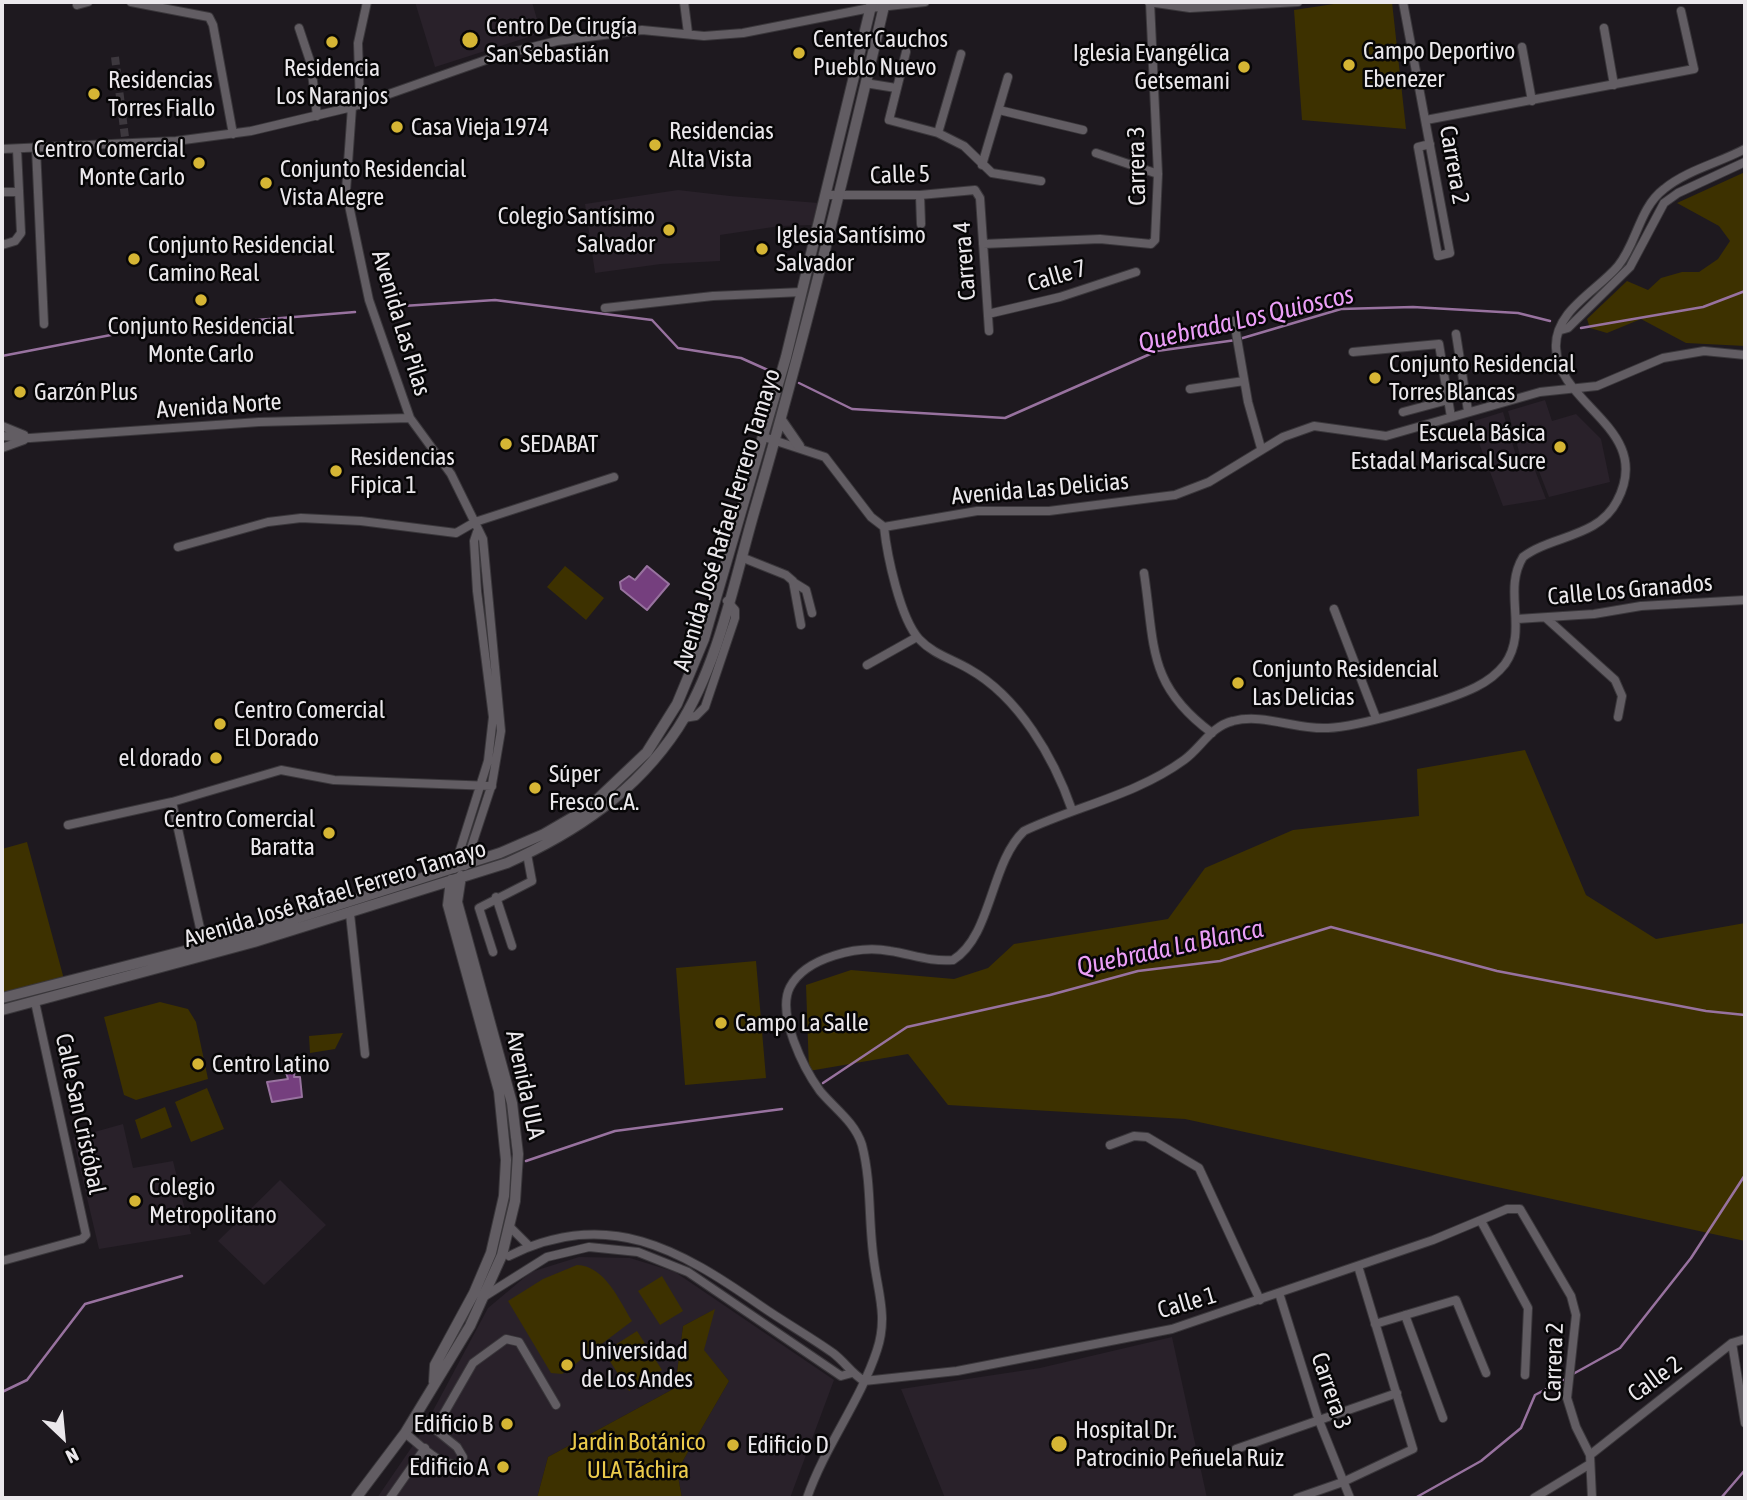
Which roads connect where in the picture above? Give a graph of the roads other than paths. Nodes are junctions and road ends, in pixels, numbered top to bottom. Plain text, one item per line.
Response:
1 (88, 2) edge
2 (131, 2) edge
3 (367, 2) edge
4 (684, 2) edge
5 (925, 2) edge
6 (1150, 2) edge
7 (1298, 2) edge
8 (1403, 2) edge
9 (884, 4) edge
10 (77, 5) dead end
11 (871, 5) edge
12 (1681, 11) dead end
13 (1604, 28) dead end
14 (299, 29) dead end
15 (688, 33) junction
16 (1522, 47) dead end
17 (906, 52) dead end
18 (961, 54) dead end
19 (1008, 77) dead end
20 (865, 83) junction
21 (1614, 85) junction
22 (896, 88) junction
23 (1532, 101) junction
24 (356, 106) junction
25 (999, 110) junction
26 (317, 116) junction
27 (1426, 120) junction
28 (1083, 130) dead end
29 (938, 133) junction
30 (233, 134) junction
31 (36, 148) junction
32 (2, 149) edge
33 (17, 149) junction
34 (1745, 149) edge
35 (1096, 153) dead end
36 (1745, 162) edge
37 (982, 165) junction
38 (1158, 174) junction
39 (1041, 181) dead end
40 (975, 190) joint
41 (2, 192) edge
42 (18, 192) junction
43 (920, 195) junction
44 (832, 196) junction
45 (921, 224) dead end
46 (983, 244) junction
47 (2, 245) edge
48 (1450, 253) dead end
49 (1136, 272) dead end
50 (802, 292) junction
51 (605, 308) dead end
52 (988, 314) junction
53 (1234, 321) dead end
54 (44, 324) dead end
55 (1561, 330) junction
56 (989, 331) dead end
57 (1456, 334) dead end
58 (1353, 352) dead end
59 (1745, 355) edge
60 (1244, 381) junction
61 (1191, 388) dead end
62 (1573, 388) junction
63 (1448, 400) junction
64 (1468, 411) junction
65 (1403, 412) dead end
66 (1451, 417) junction
67 (410, 418) junction
68 (781, 420) junction
69 (2, 426) edge
70 (2, 436) edge
71 (764, 437) junction
72 (30, 438) junction
73 (775, 439) junction
74 (799, 446) junction
75 (2, 448) edge
76 (1261, 448) junction
77 (614, 477) dead end
78 (475, 522) junction
79 (884, 527) junction
80 (477, 532) junction
81 (178, 547) dead end
82 (741, 557) junction
83 (1144, 573) dead end
84 (793, 581) junction
85 (1745, 600) edge
86 (1334, 609) dead end
87 (812, 613) dead end
88 (1546, 618) junction
89 (1517, 619) junction
90 (801, 625) dead end
91 (917, 637) junction
92 (867, 665) dead end
93 (1618, 717) dead end
94 (1376, 718) junction
95 (1212, 733) junction
96 (481, 784) junction
97 (492, 786) junction
98 (172, 802) junction
99 (1072, 810) junction
100 (68, 825) dead end
101 (527, 854) junction
102 (465, 866) junction
103 (454, 869) junction
104 (455, 881) junction
105 (496, 897) junction
106 (350, 914) junction
107 (204, 946) junction
108 (512, 946) dead end
109 (493, 952) dead end
110 (2, 998) edge
111 (35, 1002) junction
112 (2, 1010) edge
113 (365, 1054) dead end
114 (1110, 1145) dead end
115 (1507, 1209) joint
116 (1481, 1221) junction
117 (509, 1226) junction
118 (529, 1246) junction
119 (491, 1253) junction
120 (505, 1256) junction
121 (2, 1261) edge
122 (532, 1264) junction
123 (1358, 1266) junction
124 (1279, 1293) junction
125 (485, 1296) junction
126 (1260, 1300) junction
127 (1405, 1315) junction
128 (1375, 1324) junction
129 (1745, 1339) edge
130 (1732, 1343) junction
131 (852, 1373) junction
132 (1486, 1373) dead end
133 (1525, 1375) dead end
134 (864, 1381) junction
135 (433, 1382) junction
136 (1397, 1393) junction
137 (556, 1405) dead end
138 (416, 1414) junction
139 (1318, 1418) junction
140 (1443, 1418) dead end
141 (1745, 1423) edge
142 (435, 1429) junction
143 (405, 1433) junction
144 (425, 1448) junction
145 (1236, 1449) dead end
146 (1590, 1455) junction
147 (1590, 1464) junction
148 (1343, 1482) junction
149 (356, 1498) edge
150 (390, 1498) edge
151 (807, 1498) edge
152 (1297, 1498) edge
153 (1350, 1498) edge
154 (1534, 1498) edge
155 (1592, 1498) edge

1 - 10 street
2 - 30 street
3 - 24 street, Avenida Las Pilas
4 - 15 street
5 - 9 street
6 - 7 street
6 - 38 street, Carrera 3
8 - 27 street, Carrera 2
9 - 11 street
9 - 20 street, Avenida José Rafael Ferrero Tamayo
11 - 15 street
11 - 44 street, Avenida José Rafael Ferrero Tamayo
12 - 21 street
13 - 21 street
14 - 26 street
15 - 24 street
16 - 23 street
17 - 22 street
18 - 29 street
19 - 25 street
20 - 22 street
20 - 44 street, Avenida José Rafael Ferrero Tamayo
21 - 23 street
22 - 29 street
23 - 27 street
24 - 26 street
24 - 67 street, Avenida Las Pilas
25 - 28 street
25 - 37 street
26 - 30 street
27 - 48 street, Carrera 2
29 - 37 street
30 - 31 street
31 - 33 street
31 - 54 street
32 - 33 street
33 - 42 street
34 - 55 street
35 - 38 street
36 - 55 street
37 - 39 street
38 - 46 street, Carrera 3
40 - 43 street, Calle 5
40 - 46 street, Carrera 4
41 - 42 street
42 - 47 street
43 - 44 street, Calle 5
43 - 45 street
44 - 50 street, Avenida José Rafael Ferrero Tamayo
44 - 68 street, Avenida José Rafael Ferrero Tamayo
46 - 52 street, Carrera 4
49 - 52 street, Calle 7
50 - 51 street
50 - 71 street, Avenida José Rafael Ferrero Tamayo
52 - 56 street, Carrera 4
53 - 60 street
55 - 62 street
57 - 64 street
58 - 63 street
59 - 62 street, Avenida Las Delicias
60 - 61 street
60 - 76 street
62 - 64 street, Avenida Las Delicias
62 - 89 street
63 - 65 street
63 - 66 street
64 - 66 street, Avenida Las Delicias
66 - 76 street, Avenida Las Delicias
67 - 72 street, Avenida Norte
67 - 78 street, Avenida Las Pilas
68 - 73 street, Avenida José Rafael Ferrero Tamayo
68 - 74 street
69 - 72 street
70 - 72 street, Avenida Norte
71 - 73 street
71 - 102 street, Avenida José Rafael Ferrero Tamayo
72 - 75 street, Avenida Norte
73 - 74 street
73 - 82 street, Avenida José Rafael Ferrero Tamayo
74 - 79 street
76 - 79 street, Avenida Las Delicias
77 - 78 street
78 - 80 street, Avenida Las Pilas
78 - 81 street
79 - 91 street
80 - 96 street, Avenida Las Pilas
80 - 97 street, Avenida Las Pilas
82 - 84 street
82 - 101 street, Avenida José Rafael Ferrero Tamayo
83 - 95 street
84 - 87 street
84 - 90 street
85 - 88 street, Calle Los Granados
86 - 94 street
88 - 89 street, Calle Los Granados
88 - 93 street
89 - 94 street
91 - 92 street
91 - 99 street
94 - 95 street
95 - 99 street
96 - 97 street
96 - 98 street
96 - 103 street, Avenida Las Pilas
97 - 102 street, Avenida Las Pilas
98 - 100 street
98 - 107 street
99 - 134 street
101 - 104 street, Avenida José Rafael Ferrero Tamayo
101 - 105 street
102 - 103 street, Avenida José Rafael Ferrero Tamayo
102 - 104 street, Avenida ULA
103 - 104 street, Avenida ULA
103 - 107 street, Avenida José Rafael Ferrero Tamayo
104 - 106 street, Avenida José Rafael Ferrero Tamayo
104 - 117 street, Avenida ULA
104 - 119 street, Avenida ULA
105 - 108 street
105 - 109 street
106 - 111 street, Avenida José Rafael Ferrero Tamayo
106 - 113 street
107 - 110 street, Avenida José Rafael Ferrero Tamayo
111 - 112 street, Avenida José Rafael Ferrero Tamayo
111 - 121 street, Calle San Cristóbal
114 - 126 street
115 - 116 street, Calle 1
115 - 146 street, Carrera 2
116 - 123 street, Calle 1
116 - 133 street
117 - 118 street
117 - 120 street, Avenida ULA
118 - 120 street
118 - 131 street
119 - 120 street
119 - 135 street, Avenida ULA
120 - 122 street
120 - 125 street, Avenida ULA
122 - 125 street
122 - 131 street
123 - 124 street, Calle 1
123 - 128 street
124 - 126 street, Calle 1
124 - 139 street, Carrera 3
125 - 135 street, Avenida ULA
126 - 134 street, Calle 1
127 - 128 street
127 - 132 street
127 - 140 street
128 - 136 street
129 - 130 street, Calle 2
130 - 141 street
130 - 146 street, Calle 2
131 - 134 street
134 - 151 street
135 - 138 street, Avenida ULA
136 - 139 street
136 - 148 street
137 - 142 street
138 - 142 street
138 - 143 street, Avenida ULA
139 - 145 street
139 - 148 street, Carrera 3
142 - 144 street
143 - 144 street
143 - 149 street, Avenida ULA
144 - 150 street
146 - 147 street, Carrera 2
147 - 154 street
147 - 155 street, Carrera 2
148 - 152 street
148 - 153 street, Carrera 3

